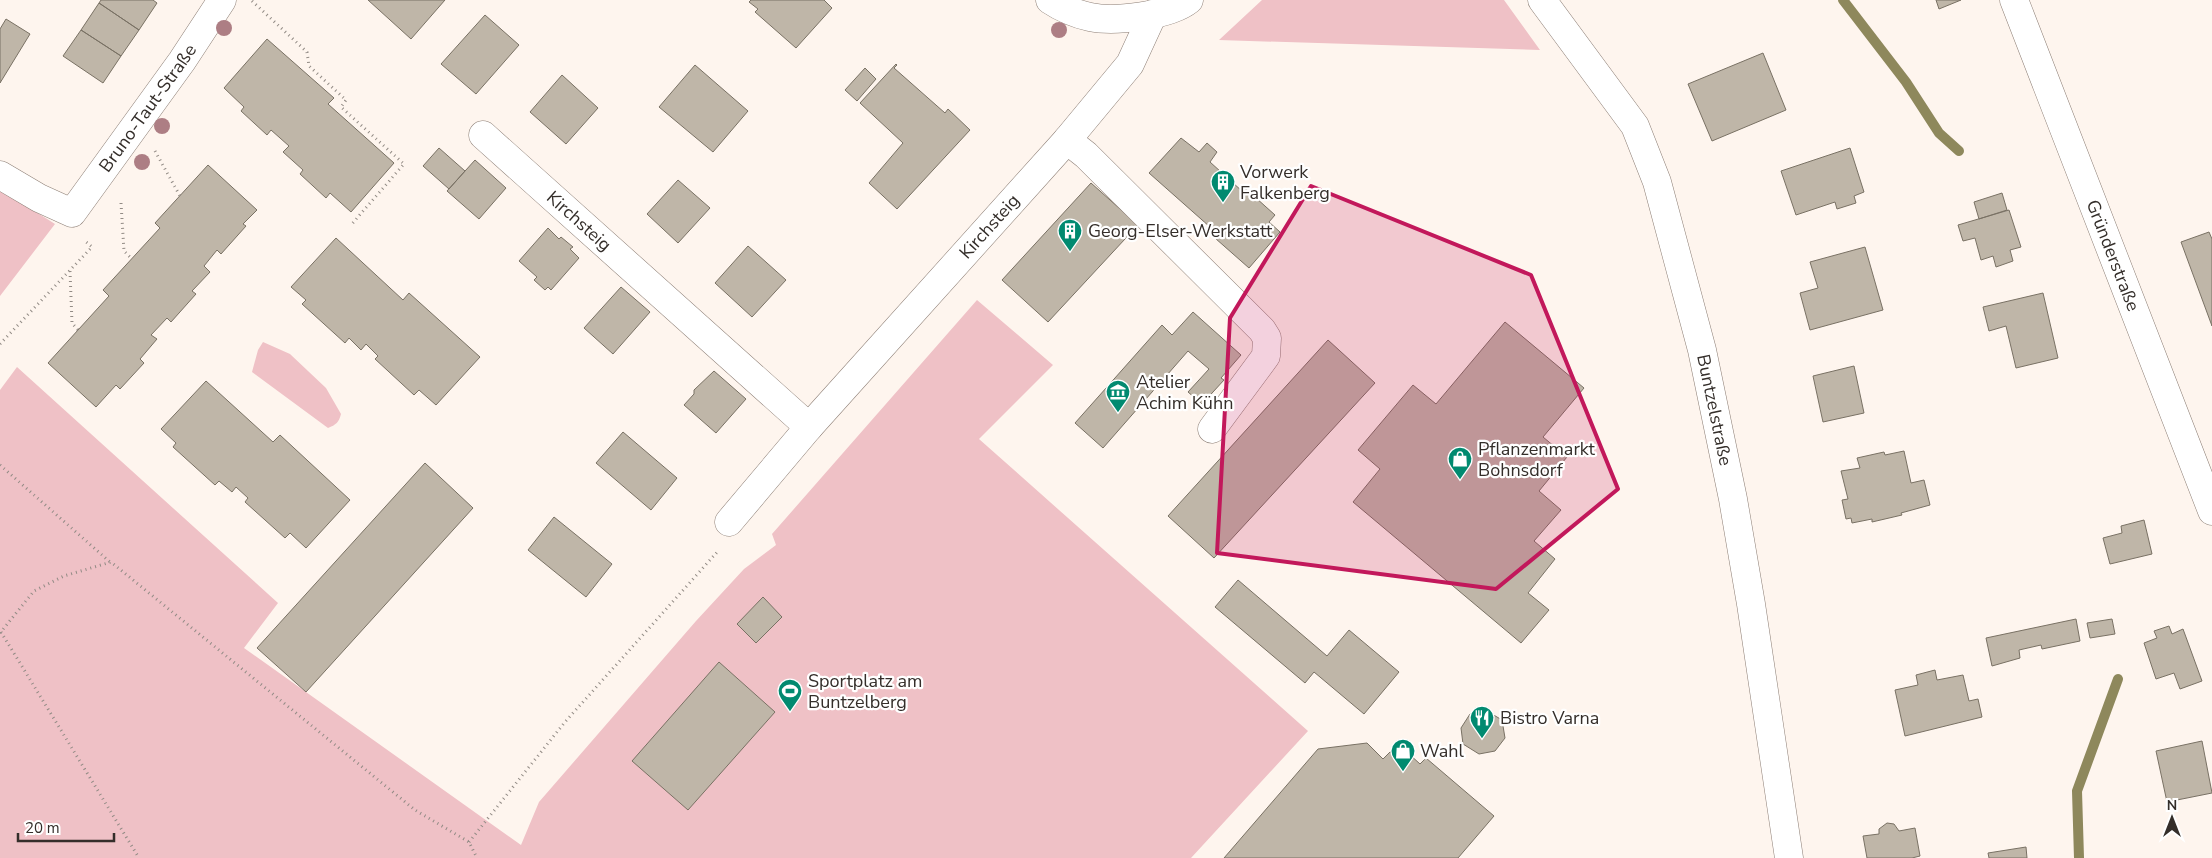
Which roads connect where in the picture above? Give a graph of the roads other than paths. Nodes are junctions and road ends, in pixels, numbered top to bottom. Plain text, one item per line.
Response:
1 (222, 0) edge
2 (1050, 0) edge
3 (1189, 0) edge
4 (1542, 0) edge
5 (2014, 0) edge
6 (1153, 14) junction
7 (483, 135) dead end
8 (1067, 140) junction
9 (0, 175) edge
10 (810, 427) junction
11 (1212, 429) dead end
12 (2212, 511) edge
13 (729, 522) road end
14 (1789, 858) edge

1 - 9 street, Bruno-Taut-Straße
2 - 6 street
3 - 6 street
4 - 14 street, Buntzelstraße
5 - 12 street, Gründerstraße
6 - 8 street, Kirchsteig
7 - 10 street, Kirchsteig
8 - 10 street, Kirchsteig
8 - 11 street
10 - 13 street, Kirchsteig

